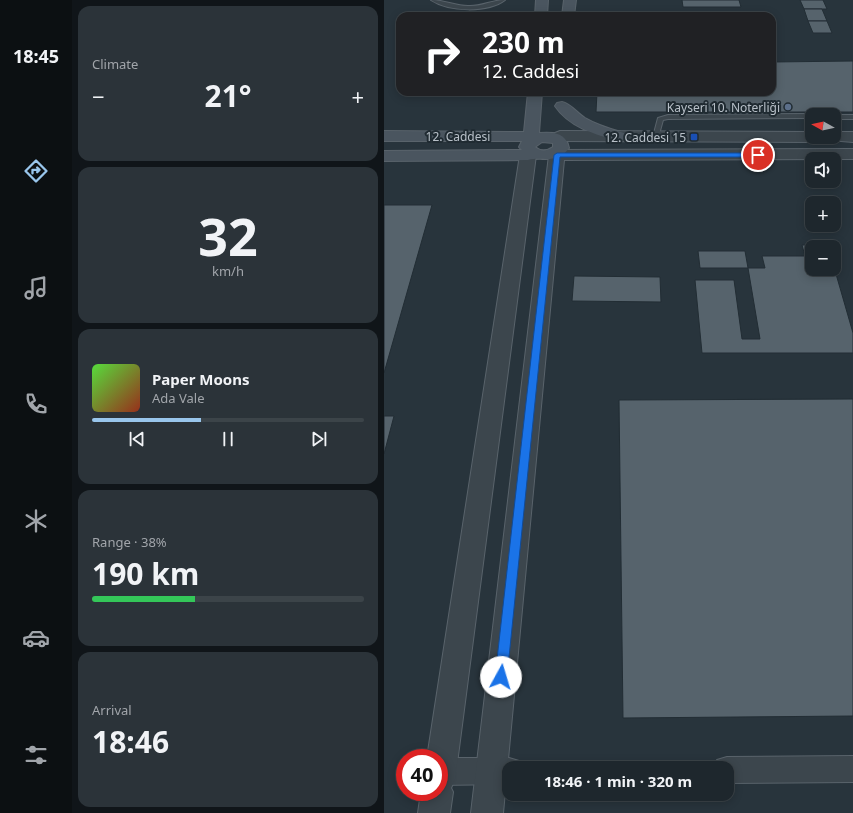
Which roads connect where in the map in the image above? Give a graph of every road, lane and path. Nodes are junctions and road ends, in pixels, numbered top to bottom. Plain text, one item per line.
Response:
1 (434, 0) edge
2 (502, 0) edge
3 (542, 0) edge
4 (570, 0) edge
5 (541, 12) edge
6 (568, 12) edge
7 (535, 96) edge
8 (562, 99) edge
9 (805, 116) edge
10 (841, 117) edge
11 (853, 117) edge
12 (384, 136) edge
13 (619, 136) junction
14 (656, 136) junction
15 (805, 137) edge
16 (841, 137) edge
17 (853, 137) edge
18 (531, 146) junction
19 (557, 146) junction
20 (853, 154) edge
21 (384, 156) edge
22 (444, 749) edge
23 (853, 769) edge
24 (734, 770) edge
25 (500, 771) edge
26 (448, 780) edge
27 (436, 801) edge
28 (434, 813) edge
29 (487, 813) edge

1 - 2 lane
3 - 5 main road
4 - 6 main road
7 - 18 main road
8 - 13 main road
8 - 19 main road
9 - 14 lane
10 - 11 lane
12 - 18 main road, 12. Caddesi
13 - 14 street
13 - 19 street
14 - 15 street
16 - 17 street
18 - 19 main road
18 - 21 main road, 12. Caddesi
18 - 22 street
19 - 20 street
19 - 25 street
23 - 24 street
25 - 26 street
25 - 29 street
27 - 28 street

